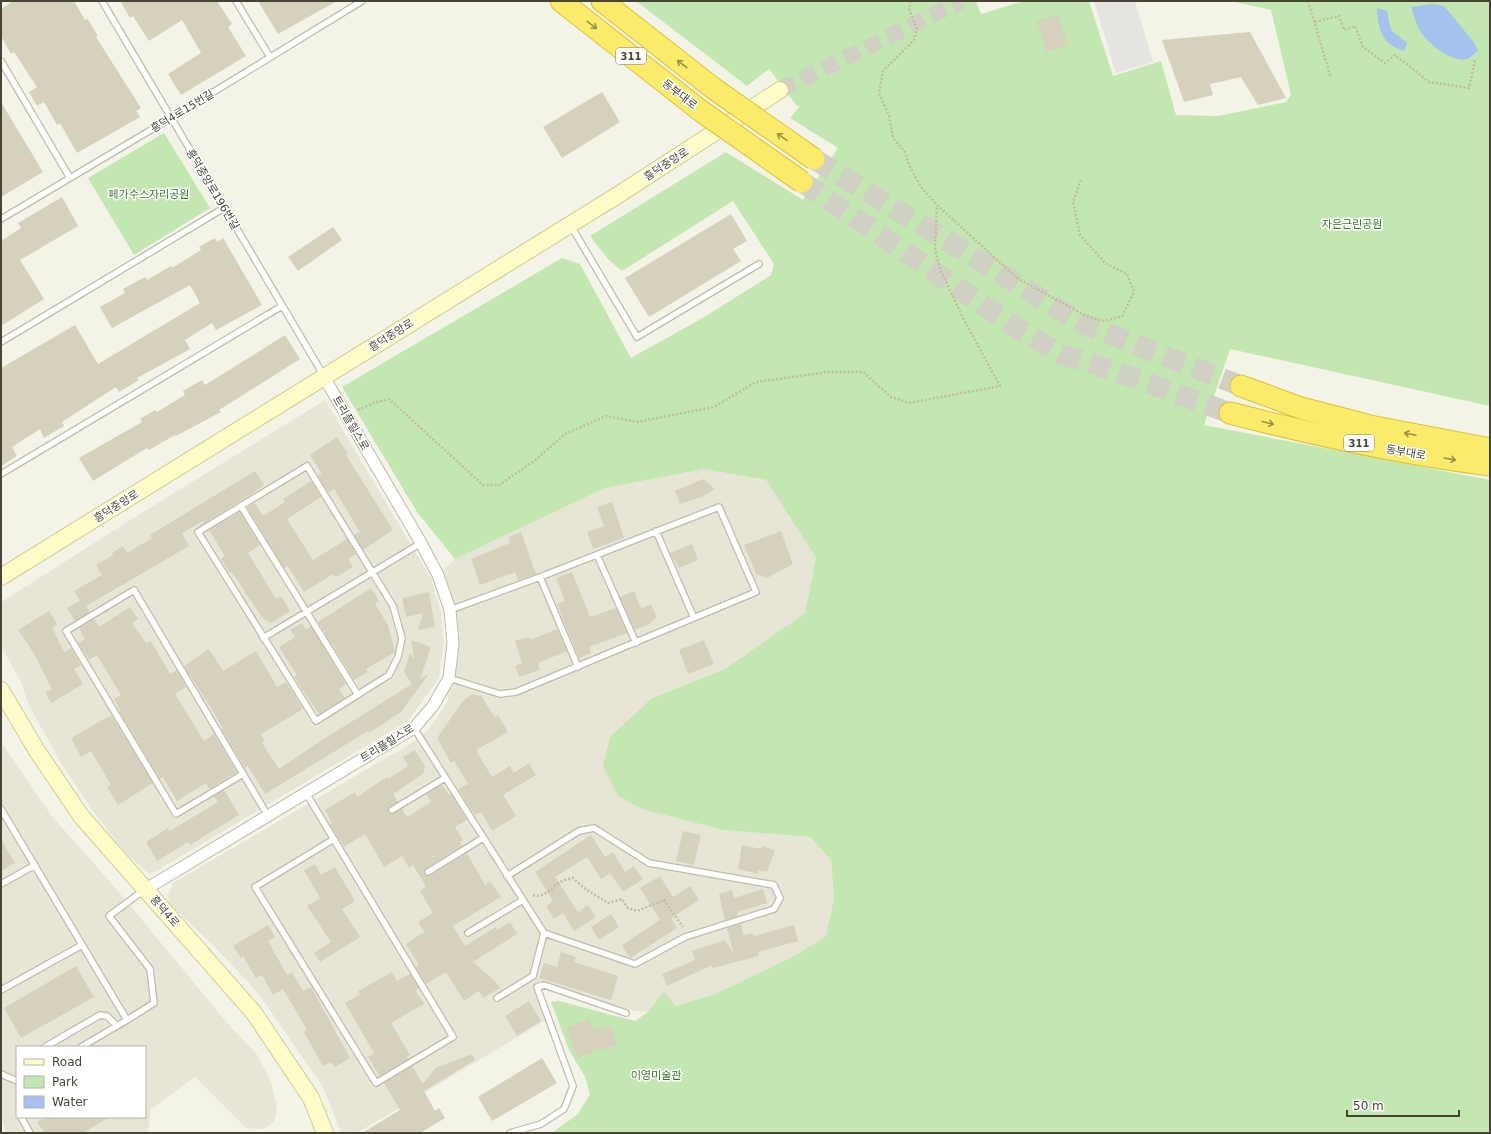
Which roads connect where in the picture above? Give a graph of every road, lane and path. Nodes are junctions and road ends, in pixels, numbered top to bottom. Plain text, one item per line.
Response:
1 (102, 1) edge
2 (236, 1) edge
3 (362, 1) edge
4 (561, 1) edge
5 (602, 1) edge
6 (911, 1) edge
7 (1308, 1) edge
8 (1315, 22) junction
9 (270, 57) junction
10 (1475, 60) dead end
11 (1, 61) edge
12 (1331, 78) dead end
13 (780, 90) tunnel mouth
14 (171, 118) junction
15 (814, 159) tunnel mouth
16 (70, 178) junction
17 (1081, 179) dead end
18 (802, 182) tunnel mouth
19 (937, 205) junction
20 (224, 208) junction
21 (1, 219) edge
22 (570, 225) junction
23 (759, 264) dead end
24 (282, 306) junction
25 (1, 342) edge
26 (324, 376) junction
27 (1241, 386) tunnel mouth
28 (1230, 413) tunnel mouth
29 (347, 415) junction
30 (1490, 449) edge
31 (1490, 465) edge
32 (1, 474) edge
33 (241, 506) junction
34 (656, 531) junction
35 (421, 543) junction
36 (597, 555) junction
37 (373, 571) junction
38 (1, 577) edge
39 (540, 577) junction
40 (450, 610) junction
41 (306, 611) junction
42 (694, 618) junction
43 (263, 638) junction
44 (636, 643) junction
45 (578, 667) junction
46 (449, 678) junction
47 (1, 690) edge
48 (358, 695) junction
49 (414, 728) junction
50 (243, 774) junction
51 (445, 778) junction
52 (306, 793) junction
53 (1, 809) edge
54 (392, 810) dead end
55 (268, 816) junction
56 (483, 838) junction
57 (334, 839) junction
58 (35, 865) junction
59 (428, 872) dead end
60 (507, 876) junction
61 (1, 884) edge
62 (146, 889) junction
63 (531, 895) dead end
64 (523, 900) junction
65 (468, 933) dead end
66 (544, 933) junction
67 (688, 936) junction
68 (82, 945) junction
69 (1, 990) edge
70 (497, 998) dead end
71 (626, 1013) dead end
72 (127, 1020) junction
73 (117, 1026) junction
74 (47, 1046) edge
75 (83, 1046) edge
76 (1, 1074) edge
77 (16, 1081) edge
78 (22, 1118) edge
79 (30, 1133) edge
80 (325, 1133) edge
81 (510, 1133) edge

1 - 14 lane, 흥덕중앙로196번길
2 - 9 lane
3 - 9 lane, 흥덕4로15번길
4 -> 18 highway, 동부대로 / 311, bridge
15 -> 5 highway, 311, bridge
6 - 19 path
7 - 8 path
8 - 10 path
8 - 12 path
9 - 14 lane, 흥덕4로15번길
11 - 16 lane
13 - 22 street, 흥덕중앙로
14 - 16 lane, 흥덕4로15번길
14 - 20 lane, 흥덕중앙로196번길
16 - 21 lane, 흥덕4로15번길
17 - 19 path
19 - 29 path
20 - 24 lane, 흥덕중앙로196번길
20 - 25 lane
22 - 23 lane
22 - 26 street, 흥덕중앙로
24 - 26 lane, 흥덕중앙로196번길
24 - 32 lane
26 - 29 street, 트리플힐스로
26 - 38 street, 흥덕중앙로
30 -> 27 highway, 동부대로 / 311
28 -> 31 highway, 동부대로 / 311
29 - 35 street, 트리플힐스로
33 - 37 lane
33 - 41 lane
33 - 43 lane
34 - 36 lane
34 - 42 lane
34 - 42 lane
35 - 37 lane
35 - 40 street, 트리플힐스로
36 - 39 lane
36 - 44 lane
37 - 41 lane
37 - 48 lane
39 - 40 lane
39 - 45 lane
40 - 46 street, 트리플힐스로
41 - 43 lane
41 - 48 lane
42 - 44 lane
43 - 48 lane
44 - 45 lane
45 - 46 lane
46 - 49 street, 트리플힐스로
47 - 62 street, 흥덕4로
49 - 51 lane
49 - 52 street, 트리플힐스로
50 - 50 lane
50 - 55 lane
51 - 54 lane
51 - 56 lane
52 - 55 street, 트리플힐스로
52 - 57 lane
53 - 58 lane
55 - 62 street, 트리플힐스로
56 - 59 lane
56 - 60 lane
57 - 57 lane
58 - 61 lane
58 - 68 lane
60 - 64 lane
60 - 67 lane
62 - 72 lane
62 - 80 street, 흥덕4로
63 - 67 path
64 - 65 lane
64 - 66 lane
66 - 67 lane
66 - 70 lane
68 - 69 lane
68 - 72 lane
71 - 81 lane
72 - 73 lane
73 - 74 lane
73 - 75 lane
76 - 77 lane
78 - 79 lane

